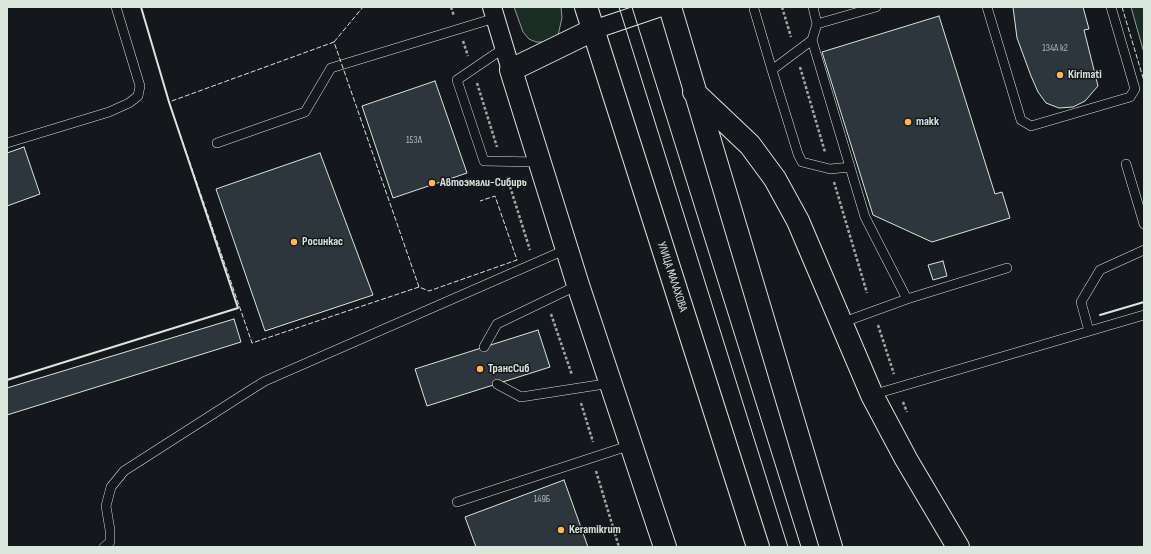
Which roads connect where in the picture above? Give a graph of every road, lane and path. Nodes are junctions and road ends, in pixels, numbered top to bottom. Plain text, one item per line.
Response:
1 (116, 7) edge
2 (586, 7) edge
3 (661, 7) edge
4 (670, 7) edge
5 (782, 7) edge
6 (813, 7) edge
7 (876, 7) edge
8 (987, 7) edge
9 (1111, 7) edge
10 (754, 9) dead end
11 (493, 12) edge
12 (818, 24) junction
13 (593, 30) junction
14 (812, 40) junction
15 (504, 48) junction
16 (796, 52) junction
17 (511, 70) junction
18 (772, 70) junction
19 (694, 91) junction
20 (7, 143) edge
21 (217, 143) dead end
22 (539, 162) junction
23 (1126, 164) dead end
24 (850, 167) junction
25 (830, 169) junction
26 (1144, 224) edge
27 (567, 249) junction
28 (1144, 250) edge
29 (1008, 268) dead end
30 (578, 285) junction
31 (867, 293) dead end
32 (907, 299) junction
33 (1144, 315) edge
34 (877, 321) dead end
35 (841, 323) junction
36 (1090, 331) junction
37 (484, 347) dead end
38 (611, 383) junction
39 (497, 384) dead end
40 (898, 387) junction
41 (872, 395) junction
42 (631, 445) junction
43 (457, 502) dead end
44 (104, 547) edge
45 (665, 547) edge
46 (758, 547) edge
47 (831, 547) edge
48 (958, 547) edge

1 - 20 lane
2 - 13 main road, УЛИЦА МАЛАХОВА
3 - 13 street
4 - 19 main road
5 - 16 path
6 - 12 lane
7 - 12 lane
8 - 9 lane
10 - 18 lane
11 - 15 street
11 - 21 lane
12 - 14 lane
13 - 17 main road
13 - 46 main road, УЛИЦА МАЛАХОВА
14 - 16 lane
14 - 24 lane
15 - 17 street
15 - 22 lane
16 - 18 lane
16 - 25 path
17 - 22 main road
18 - 25 lane
19 - 35 main road
19 - 47 main road
22 - 27 main road
23 - 26 lane
24 - 25 lane
24 - 32 lane
25 - 31 path
27 - 30 main road
27 - 44 lane
28 - 36 lane
29 - 32 lane
30 - 37 lane
30 - 38 main road
32 - 35 lane
33 - 36 lane
34 - 40 path
35 - 41 main road
36 - 40 lane
38 - 39 lane
38 - 42 main road
40 - 41 lane
41 - 48 main road
42 - 43 lane
42 - 45 main road

